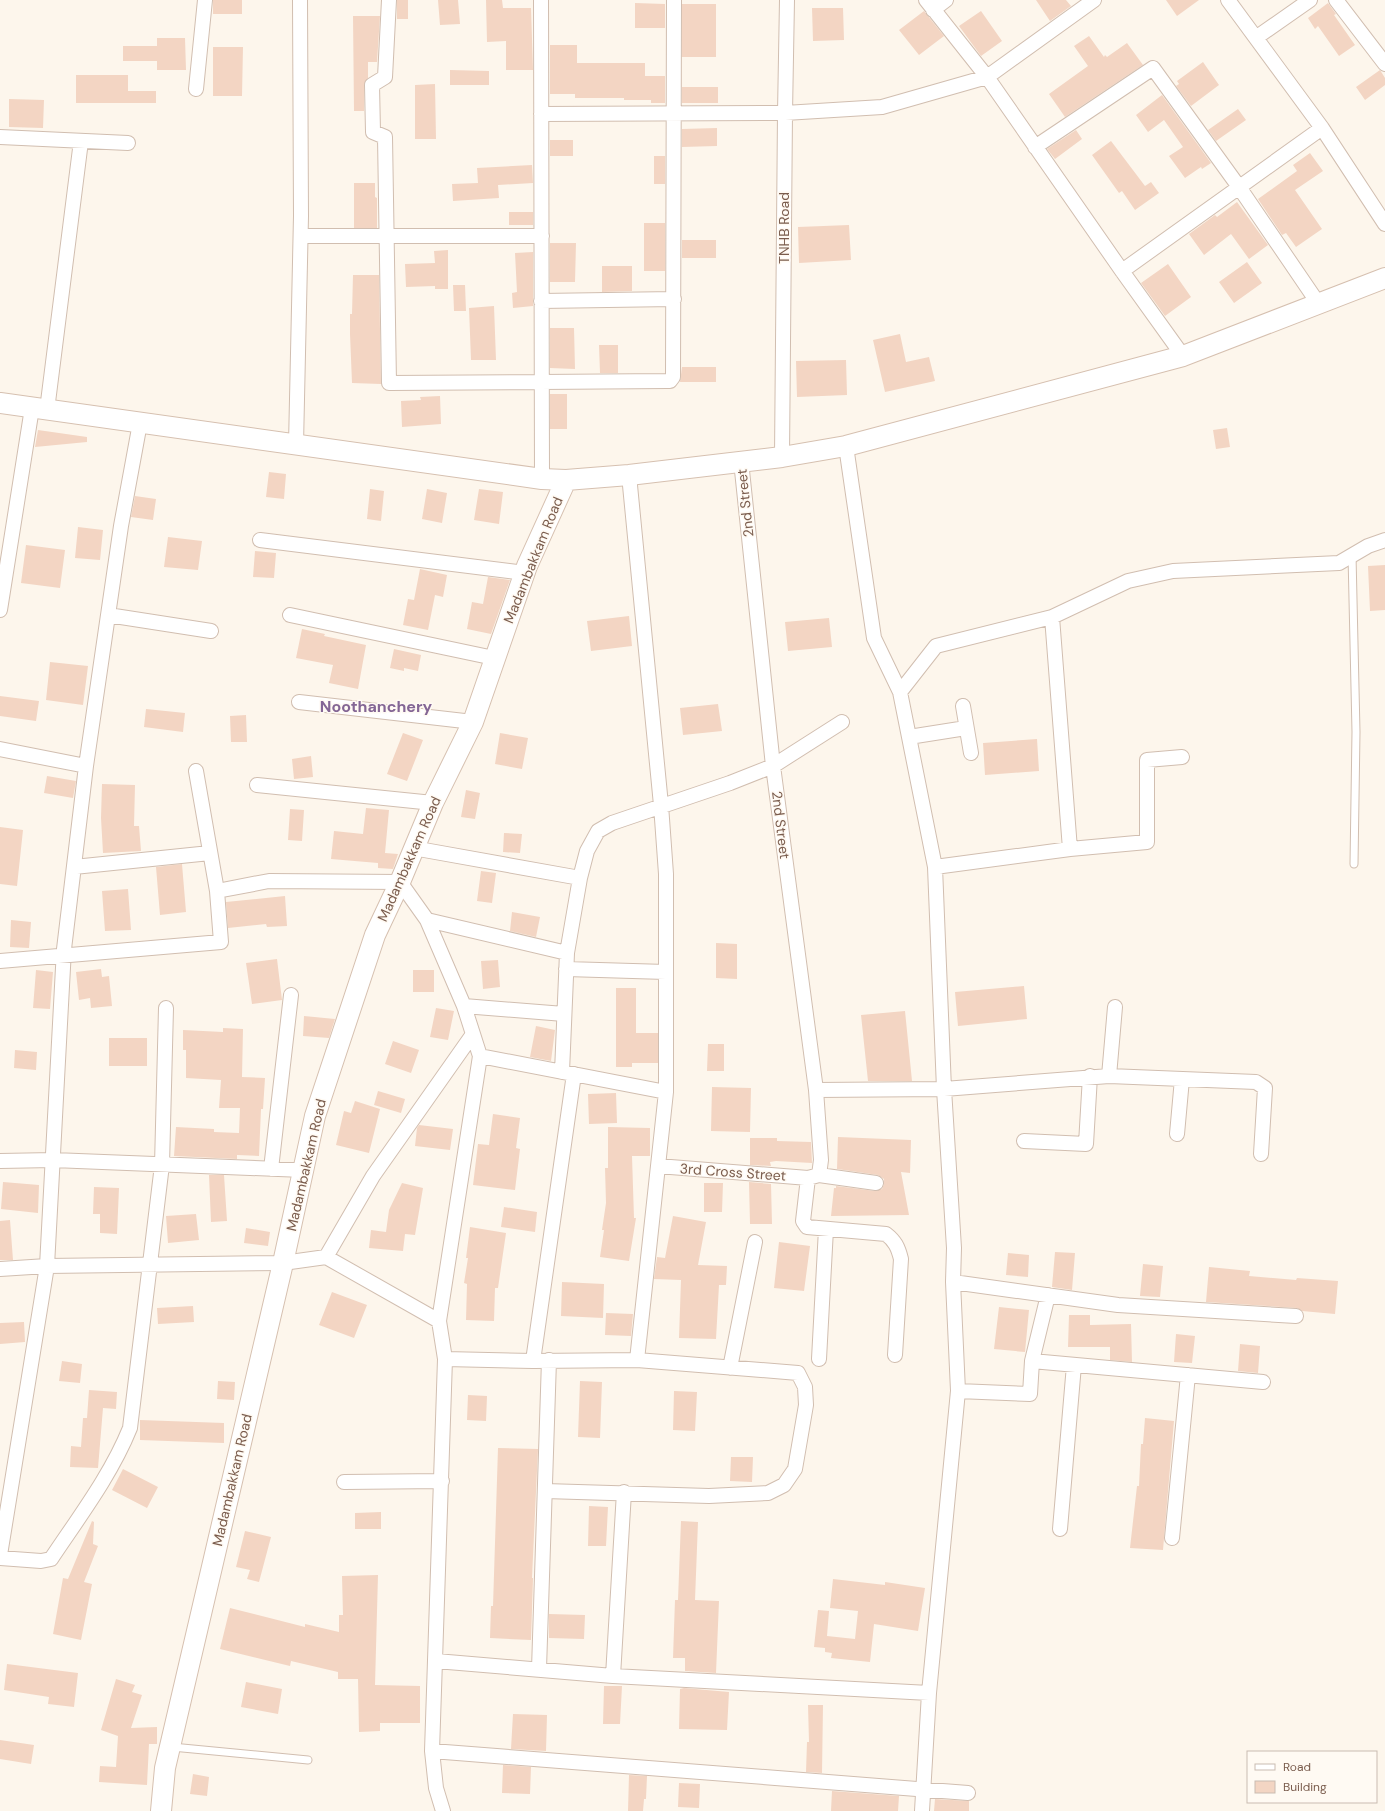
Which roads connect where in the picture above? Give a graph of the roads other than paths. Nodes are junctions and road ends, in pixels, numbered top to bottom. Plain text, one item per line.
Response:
1 (205, 0) edge
2 (300, 0) edge
3 (389, 0) edge
4 (541, 0) edge
5 (674, 0) edge
6 (787, 0) edge
7 (946, 0) edge
8 (1094, 0) edge
9 (1228, 0) edge
10 (1310, 0) edge
11 (1336, 0) edge
12 (929, 5) edge
13 (1257, 37) junction
14 (1385, 64) edge
15 (987, 77) junction
16 (196, 89) dead end
17 (674, 113) junction
18 (785, 113) junction
19 (541, 114) junction
20 (1322, 128) junction
21 (0, 137) edge
22 (81, 141) junction
23 (128, 143) dead end
24 (1035, 147) junction
25 (1239, 187) junction
26 (1385, 224) edge
27 (301, 236) junction
28 (387, 236) junction
29 (542, 236) junction
30 (1122, 271) junction
31 (1385, 278) edge
32 (674, 299) junction
33 (541, 300) junction
34 (1318, 303) junction
35 (1183, 356) junction
36 (541, 383) junction
37 (0, 403) edge
38 (40, 409) junction
39 (140, 423) junction
40 (296, 445) junction
41 (846, 446) junction
42 (782, 456) junction
43 (741, 461) junction
44 (629, 475) junction
45 (542, 479) junction
46 (566, 480) junction
47 (260, 540) dead end
48 (1385, 540) edge
49 (1352, 555) junction
50 (525, 573) junction
51 (0, 610) edge
52 (108, 615) junction
53 (290, 615) dead end
54 (1052, 617) junction
55 (211, 631) dead end
56 (494, 658) junction
57 (900, 692) junction
58 (299, 702) dead end
59 (963, 706) dead end
60 (473, 722) junction
61 (842, 722) dead end
62 (966, 728) junction
63 (910, 737) junction
64 (0, 749) edge
65 (971, 753) dead end
66 (1182, 757) dead end
67 (86, 766) junction
68 (773, 766) junction
69 (196, 771) dead end
70 (257, 785) dead end
71 (433, 803) junction
72 (661, 805) junction
73 (413, 848) junction
74 (1070, 849) junction
75 (210, 853) junction
76 (1354, 864) dead end
77 (74, 867) junction
78 (936, 867) junction
79 (580, 878) junction
80 (400, 882) junction
81 (217, 891) junction
82 (427, 920) junction
83 (567, 952) junction
84 (64, 954) junction
85 (0, 961) edge
86 (566, 969) junction
87 (666, 972) junction
88 (291, 995) dead end
89 (464, 1006) junction
90 (1114, 1007) dead end
91 (166, 1008) dead end
92 (564, 1014) junction
93 (473, 1034) junction
94 (480, 1056) junction
95 (568, 1073) junction
96 (1090, 1076) junction
97 (1109, 1076) junction
98 (1182, 1079) junction
99 (944, 1089) junction
100 (816, 1090) junction
101 (666, 1092) junction
102 (1177, 1134) dead end
103 (1024, 1141) dead end
104 (1261, 1154) dead end
105 (53, 1160) junction
106 (0, 1161) edge
107 (162, 1165) junction
108 (658, 1166) junction
109 (271, 1169) junction
110 (303, 1170) junction
111 (814, 1177) junction
112 (876, 1183) dead end
113 (826, 1229) junction
114 (756, 1242) dead end
115 (326, 1257) junction
116 (283, 1263) junction
117 (149, 1265) junction
118 (47, 1266) junction
119 (0, 1269) edge
120 (952, 1282) junction
121 (1048, 1295) junction
122 (1296, 1316) dead end
123 (439, 1321) junction
124 (895, 1355) dead end
125 (445, 1359) junction
126 (819, 1359) dead end
127 (549, 1360) junction
128 (637, 1360) junction
129 (533, 1361) junction
130 (1032, 1361) junction
131 (1074, 1365) junction
132 (730, 1368) junction
133 (1188, 1375) junction
134 (1263, 1382) dead end
135 (958, 1391) junction
136 (442, 1481) junction
137 (344, 1482) dead end
138 (545, 1491) junction
139 (624, 1492) junction
140 (1060, 1529) dead end
141 (1172, 1538) dead end
142 (0, 1555) edge
143 (0, 1558) edge
144 (436, 1661) junction
145 (539, 1669) junction
146 (613, 1676) junction
147 (929, 1693) junction
148 (169, 1747) junction
149 (432, 1751) junction
150 (308, 1760) dead end
151 (922, 1790) junction
152 (968, 1793) dead end
153 (161, 1811) edge
154 (443, 1811) edge
155 (922, 1811) edge

1 - 16 street
2 - 27 street
3 - 28 street
4 - 19 street
5 - 17 street
6 - 18 street, TNHB Road
7 - 12 street
8 - 15 street
9 - 13 street
10 - 13 street
11 - 14 street
12 - 15 street
13 - 20 street
15 - 18 street
15 - 24 street
17 - 18 street
17 - 19 street
17 - 32 street
18 - 42 street, TNHB Road
19 - 29 street
20 - 25 street
20 - 26 street
21 - 22 street
22 - 23 street
22 - 38 street
24 - 25 street
24 - 30 street
25 - 30 street
25 - 34 street
27 - 28 street
27 - 40 street
28 - 29 street
28 - 36 street
29 - 33 street
30 - 35 street
31 - 34 street
32 - 33 street
32 - 36 street
33 - 36 street
34 - 35 street
35 - 41 street
36 - 45 street
37 - 38 street
38 - 39 street
38 - 51 street
39 - 40 street
39 - 52 street
40 - 45 street
41 - 42 street
41 - 57 street
42 - 43 street
43 - 44 street
43 - 68 street, 2nd Street
44 - 46 street
44 - 72 street
45 - 46 street
46 - 50 street, Madambakkam Road
47 - 50 street
48 - 49 street
49 - 54 street
49 - 76 lane
50 - 56 street, Madambakkam Road
52 - 55 street
52 - 67 street
53 - 56 street
54 - 57 street
54 - 74 street
56 - 60 street, Madambakkam Road
57 - 63 street
58 - 60 street
59 - 62 street
60 - 71 street, Madambakkam Road
61 - 68 street
62 - 63 street
62 - 65 street
63 - 78 street
64 - 67 street
66 - 74 street
67 - 77 street
68 - 72 street
68 - 100 street, 2nd Street
69 - 75 street
70 - 71 street
71 - 73 street, Madambakkam Road
72 - 79 street
72 - 87 street
73 - 79 street
73 - 80 street, Madambakkam Road
74 - 78 street
75 - 77 street
75 - 81 street
77 - 84 street
78 - 99 street
79 - 83 street
80 - 81 street
80 - 82 street
80 - 110 street, Madambakkam Road
81 - 84 street
82 - 83 street
82 - 89 street
83 - 86 street
84 - 85 street
84 - 105 street
86 - 87 street
86 - 92 street
87 - 101 street
88 - 109 street
89 - 92 street
89 - 93 street
90 - 97 street
91 - 107 street
92 - 95 street
93 - 94 street
93 - 115 street
94 - 95 street
94 - 123 street
95 - 101 street
95 - 129 street
96 - 97 street
96 - 99 street
96 - 103 street
97 - 98 street
98 - 102 street
98 - 104 street
99 - 100 street
99 - 120 street
100 - 111 street, 2nd Street
101 - 108 street
105 - 106 street
105 - 107 street
105 - 118 street
107 - 109 street
107 - 117 street
108 - 111 street, 3rd Cross Street
108 - 128 street
109 - 110 street
110 - 116 street, Madambakkam Road
111 - 112 street, 3rd Cross Street
111 - 113 street, 2nd Street
113 - 124 street
113 - 126 street
114 - 132 street
115 - 116 street
115 - 123 street
116 - 117 street
116 - 148 street, Madambakkam Road
117 - 118 street
117 - 143 street
118 - 119 street
118 - 142 street
120 - 121 street
120 - 135 street
121 - 122 street
121 - 130 street
123 - 125 street
125 - 129 street
125 - 136 street
127 - 128 street
127 - 129 street
127 - 138 street
128 - 132 street
130 - 131 street
130 - 135 street
131 - 133 street
131 - 140 street
132 - 139 street
133 - 134 street
133 - 141 street
135 - 147 street
136 - 137 street
136 - 144 street
138 - 139 street
138 - 145 street
139 - 146 street
144 - 145 street
144 - 149 street
145 - 146 street
146 - 147 street
147 - 151 street
148 - 150 lane
148 - 153 street, Madambakkam Road
149 - 151 street
149 - 154 street
151 - 152 street
151 - 155 street

